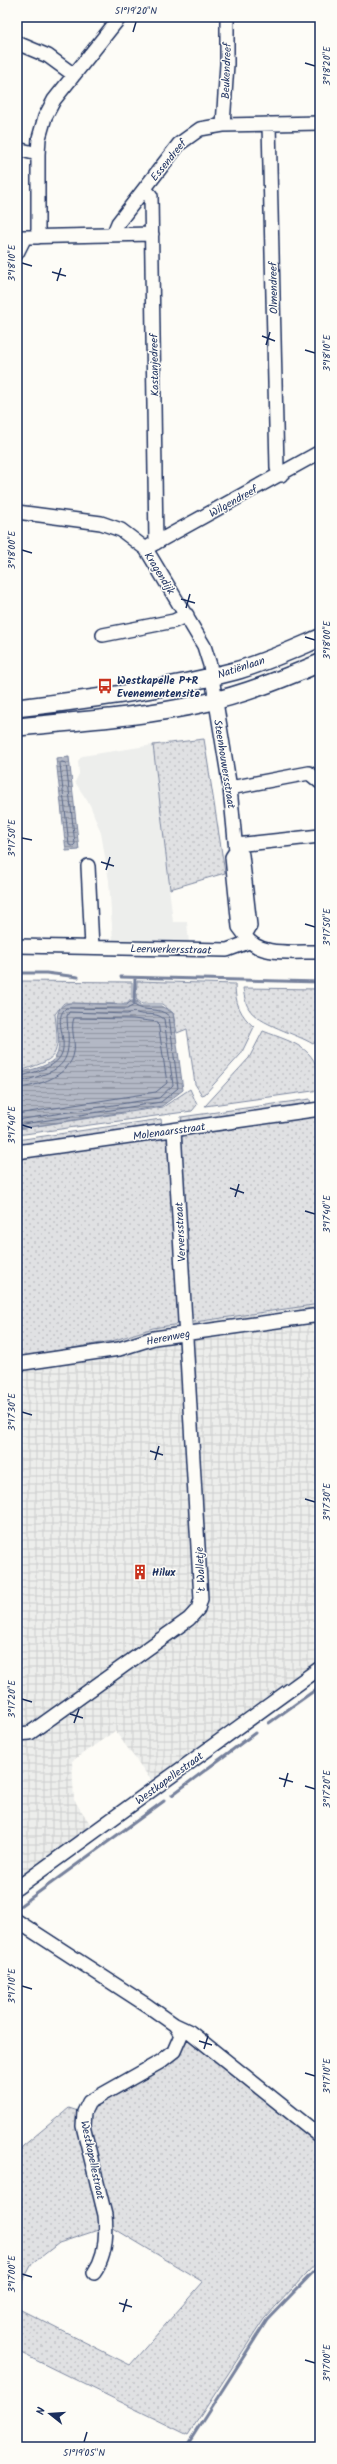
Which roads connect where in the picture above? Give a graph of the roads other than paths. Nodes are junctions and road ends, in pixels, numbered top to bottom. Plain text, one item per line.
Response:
1 (120, 17) edge
2 (226, 17) edge
3 (17, 43) edge
4 (74, 75) junction
5 (320, 122) edge
6 (269, 124) junction
7 (223, 125) junction
8 (17, 150) edge
9 (38, 154) junction
10 (145, 189) junction
11 (152, 234) junction
12 (112, 235) junction
13 (21, 237) edge
14 (38, 237) junction
15 (17, 253) edge
16 (320, 452) edge
17 (281, 475) junction
18 (17, 512) edge
19 (151, 546) junction
20 (187, 615) junction
21 (103, 635) dead end
22 (320, 638) edge
23 (320, 663) edge
24 (210, 677) junction
25 (215, 700) junction
26 (17, 708) edge
27 (17, 727) edge
28 (320, 782) edge
29 (230, 788) junction
30 (320, 836) edge
31 (236, 848) junction
32 (88, 866) dead end
33 (247, 939) junction
34 (17, 946) edge
35 (92, 947) junction
36 (320, 952) edge
37 (320, 1109) edge
38 (174, 1130) junction
39 (17, 1152) edge
40 (320, 1315) edge
41 (186, 1334) junction
42 (17, 1364) edge
43 (320, 1668) edge
44 (17, 1734) edge
45 (17, 1888) edge
46 (17, 1921) edge
47 (175, 2025) junction
48 (320, 2136) edge
49 (94, 2273) dead end

1 - 4 street
2 - 7 street, Beukendreef
3 - 4 street
4 - 9 street
5 - 6 street, Essendreef
6 - 7 street, Essendreef
6 - 17 street, Olmendreef
7 - 10 street, Essendreef
8 - 9 street
9 - 14 street
10 - 11 street, Kastanjedreef
10 - 12 street, Essendreef
11 - 12 street
11 - 19 street, Kastanjedreef
12 - 14 street
13 - 14 street
13 - 15 street
16 - 17 street, Wilgendreef
17 - 19 street, Wilgendreef
18 - 19 street, Kragendijk
19 - 20 street, Kragendijk
20 - 21 street
20 - 24 street, Kragendijk
22 - 24 main road, Natiënlaan
23 - 25 main road
24 - 25 street, Steenhouwersstraat
24 - 26 main road, Natiënlaan
25 - 27 main road
25 - 29 street, Steenhouwersstraat
28 - 29 street
29 - 31 street, Steenhouwersstraat
30 - 31 street
31 - 33 street, Steenhouwersstraat
32 - 35 street
33 - 35 street, Leerwerkersstraat
33 - 36 street
34 - 35 street, Leerwerkersstraat
37 - 38 street, Molenaarsstraat
38 - 39 street, Molenaarsstraat
38 - 41 street, Verversstraat
40 - 41 street, Herenweg
41 - 42 street, Herenweg
41 - 44 street, 't Walletje
43 - 45 street, Westkapellestraat
46 - 47 street
47 - 48 street
47 - 49 street, Westkapellestraat

